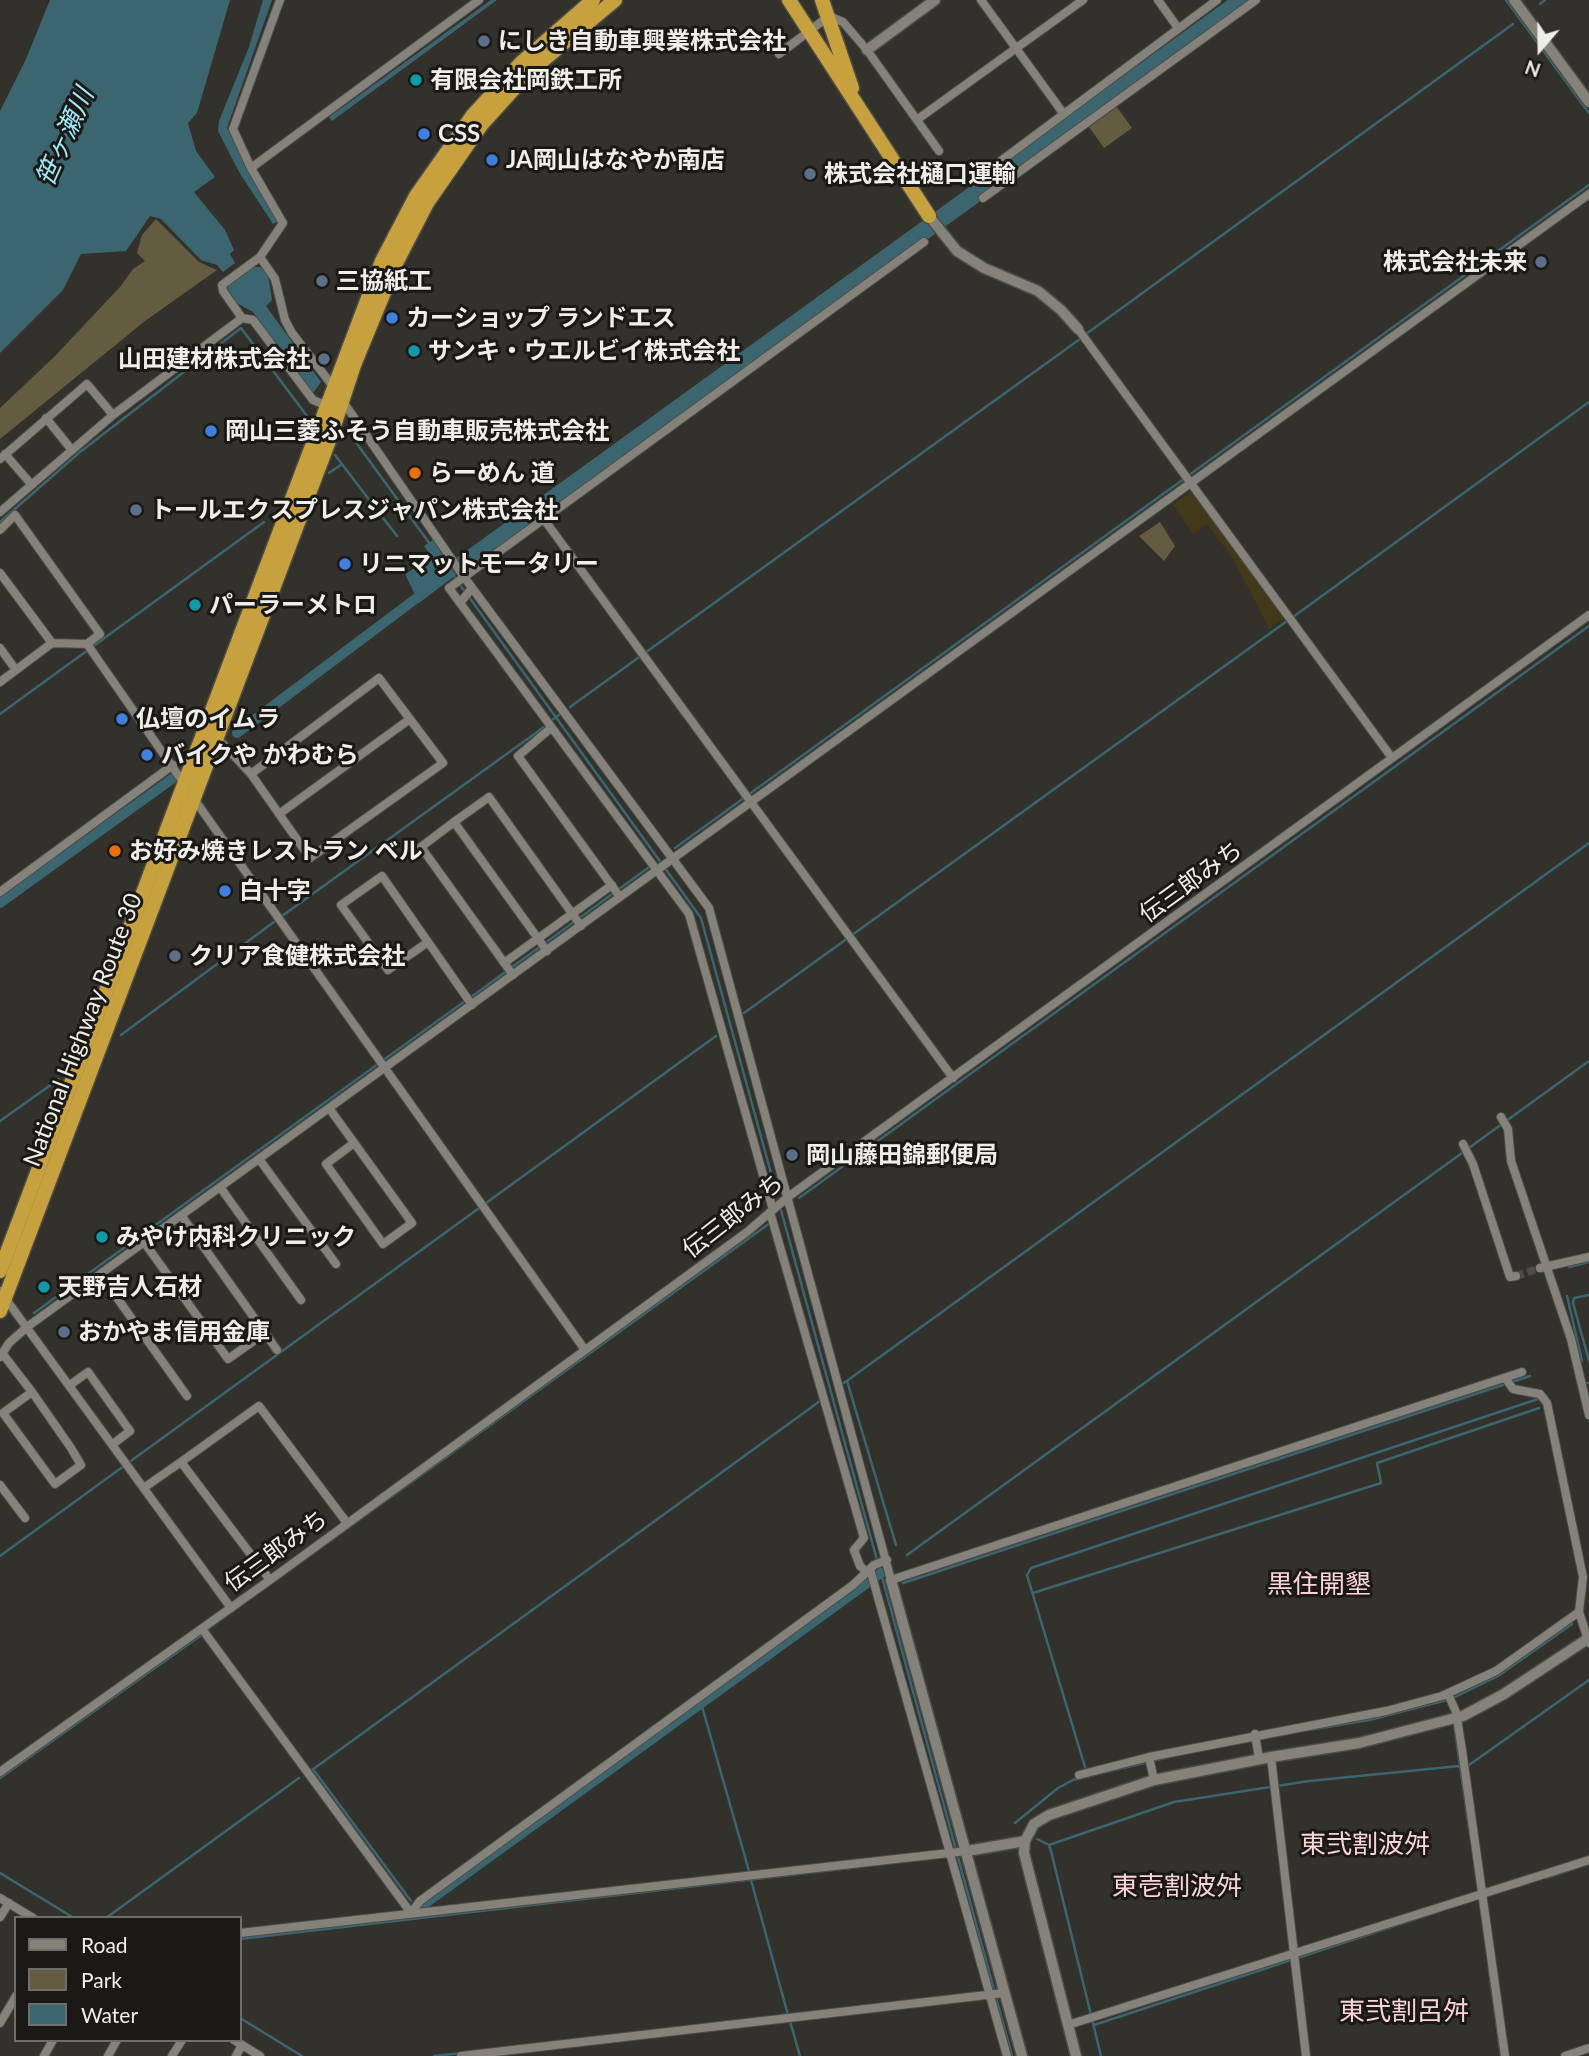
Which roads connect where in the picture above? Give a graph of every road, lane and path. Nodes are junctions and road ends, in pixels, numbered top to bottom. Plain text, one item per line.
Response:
1 (280, 0) edge
2 (480, 0) edge
3 (593, 0) edge
4 (615, 0) edge
5 (789, 0) edge
6 (822, 0) edge
7 (935, 0) edge
8 (981, 0) edge
9 (1083, 0) edge
10 (1158, 0) edge
11 (1217, 0) edge
12 (1256, 0) edge
13 (1514, 0) edge
14 (829, 16) junction
15 (1178, 28) junction
16 (809, 31) junction
17 (1017, 48) junction
18 (867, 50) junction
19 (779, 54) dead end
20 (1589, 102) edge
21 (862, 113) junction
22 (1063, 113) junction
23 (918, 120) junction
24 (939, 150) dead end
25 (994, 166) dead end
26 (254, 172) junction
27 (1589, 194) edge
28 (983, 198) dead end
29 (929, 216) joint
30 (923, 242) dead end
31 (262, 260) junction
32 (242, 318) junction
33 (1077, 329) joint
34 (334, 386) junction
35 (336, 406) junction
36 (113, 415) junction
37 (46, 418) junction
38 (71, 449) junction
39 (3, 456) edge
40 (1188, 479) junction
41 (31, 484) junction
42 (0, 512) edge
43 (543, 518) junction
44 (0, 530) edge
45 (0, 573) edge
46 (463, 578) junction
47 (471, 589) junction
48 (461, 602) junction
49 (1589, 615) edge
50 (52, 643) junction
51 (0, 648) edge
52 (89, 648) junction
53 (16, 670) junction
54 (0, 682) edge
55 (410, 719) junction
56 (551, 728) junction
57 (209, 737) junction
58 (1392, 758) junction
59 (173, 765) junction
60 (251, 774) junction
61 (184, 782) junction
62 (194, 799) junction
63 (748, 799) junction
64 (279, 814) junction
65 (454, 822) junction
66 (670, 861) junction
67 (655, 867) junction
68 (616, 891) junction
69 (0, 892) edge
70 (576, 920) junction
71 (428, 942) junction
72 (542, 944) junction
73 (508, 969) junction
74 (469, 1001) junction
75 (382, 1064) junction
76 (953, 1078) junction
77 (329, 1108) junction
78 (1501, 1116) dead end
79 (354, 1143) junction
80 (1463, 1144) dead end
81 (259, 1159) junction
82 (220, 1187) junction
83 (788, 1197) junction
84 (181, 1215) junction
85 (773, 1217) junction
86 (145, 1242) junction
87 (1589, 1257) edge
88 (336, 1264) dead end
89 (1544, 1267) junction
90 (0, 1270) edge
91 (100, 1274) junction
92 (1516, 1276) dead end
93 (2, 1300) edge
94 (301, 1300) dead end
95 (27, 1327) junction
96 (265, 1333) junction
97 (276, 1350) dead end
98 (585, 1350) junction
99 (1, 1355) edge
100 (1522, 1372) dead end
101 (829, 1382) junction
102 (1508, 1382) junction
103 (70, 1385) junction
104 (32, 1392) junction
105 (187, 1396) dead end
106 (1589, 1415) edge
107 (113, 1444) junction
108 (181, 1462) junction
109 (0, 1485) edge
110 (145, 1487) junction
111 (25, 1518) dead end
112 (347, 1523) junction
113 (876, 1569) junction
114 (270, 1580) junction
115 (891, 1580) junction
116 (230, 1608) junction
117 (1579, 1612) junction
118 (202, 1629) junction
119 (1589, 1640) edge
120 (1450, 1698) junction
121 (1456, 1718) junction
122 (1256, 1738) junction
123 (1265, 1758) junction
124 (1149, 1760) junction
125 (0, 1772) edge
126 (1084, 1774) dead end
127 (1154, 1780) junction
128 (1025, 1841) junction
129 (958, 1852) junction
130 (1589, 1860) edge
131 (1481, 1895) junction
132 (0, 1898) edge
133 (9, 1903) junction
134 (411, 1913) junction
135 (30, 1916) edge
136 (0, 1917) edge
137 (242, 1933) edge
138 (1295, 1957) junction
139 (994, 1994) junction
140 (14, 1999) edge
141 (0, 2022) edge
142 (1068, 2025) junction
143 (238, 2043) edge
144 (1589, 2049) edge
145 (236, 2056) edge
146 (260, 2056) edge
147 (461, 2056) edge
148 (1007, 2056) edge
149 (1022, 2056) edge
150 (1076, 2056) edge
151 (1306, 2056) edge
152 (1505, 2056) edge
153 (1565, 2056) edge

1 - 26 street
2 - 26 street
3 - 34 highway, National Highway Route 30
4 - 35 highway, National Highway Route 30
5 - 16 highway
6 - 14 highway
7 - 18 street
8 - 17 street
9 - 17 street
10 - 15 street
11 - 15 street
12 - 28 street
13 - 20 street
14 - 16 street
14 - 18 street
14 - 21 highway
15 - 22 street
16 - 19 street
16 - 21 highway
17 - 22 street
17 - 23 street
18 - 23 street
21 - 29 highway
22 - 25 street
23 - 24 street
26 - 31 street
27 - 40 street
29 - 33 street
30 - 43 street
31 - 32 street
31 - 34 street
32 - 35 street
32 - 36 street
33 - 40 street
34 - 35 highway, National Highway Route 30
35 - 46 street
35 - 57 highway, National Highway Route 30
36 - 37 street
36 - 38 street
37 - 38 street
37 - 39 street
38 - 41 street
39 - 41 street
40 - 58 street
40 - 63 street
41 - 42 street
43 - 46 street
43 - 63 street
44 - 52 street
45 - 50 street
46 - 47 street
46 - 48 street
47 - 48 street
47 - 66 street
48 - 56 street
49 - 58 street, 伝三郎みち
50 - 52 street
50 - 53 street
51 - 53 street
52 - 59 street
53 - 54 street
55 - 60 street
55 - 64 street
55 - 64 street
56 - 67 street
56 - 68 street
57 - 60 street
57 - 61 highway, National Highway Route 30
57 - 62 highway, National Highway Route 30
58 - 76 street, 伝三郎みち
59 - 61 street
59 - 69 street
60 - 64 street
61 - 62 street
61 - 90 highway, National Highway Route 30
62 - 75 street
62 - 93 highway, National Highway Route 30
63 - 66 street
63 - 76 street
65 - 70 street
65 - 72 street
65 - 73 street
66 - 67 street
66 - 83 street
67 - 68 street
67 - 85 street
68 - 70 street
68 - 70 street
70 - 72 street
70 - 72 street
71 - 71 street
71 - 74 street
72 - 73 street
72 - 73 street
73 - 74 street
74 - 75 street
75 - 77 street
75 - 98 street
76 - 83 street, 伝三郎みち
77 - 79 street
77 - 81 street
78 - 89 street
79 - 79 street
80 - 92 street
81 - 82 street
81 - 88 street
82 - 84 street
82 - 94 street
83 - 85 street, 伝三郎みち
83 - 101 street
84 - 86 street
84 - 96 street
85 - 98 street, 伝三郎みち
85 - 101 street
86 - 91 street
86 - 96 street
87 - 89 street
89 - 106 street
91 - 95 street
91 - 105 street
93 - 95 street
95 - 99 street
95 - 103 street
96 - 97 street
98 - 112 street, 伝三郎みち
99 - 104 street
100 - 102 street
101 - 113 street
101 - 113 street
102 - 115 street
102 - 117 street
103 - 107 street
103 - 107 street
104 - 104 street
107 - 110 street
108 - 110 street
108 - 112 street
108 - 114 street
109 - 111 street
110 - 116 street
112 - 114 street, 伝三郎みち
113 - 115 street
113 - 129 street
113 - 134 street
114 - 116 street, 伝三郎みち
115 - 129 street
116 - 118 street, 伝三郎みち
117 - 119 street
117 - 120 street
118 - 125 street, 伝三郎みち
118 - 134 street
119 - 121 street
120 - 121 street
120 - 122 street
121 - 123 street
121 - 131 street
122 - 123 street
122 - 124 street
123 - 127 street
123 - 138 street
124 - 126 street
124 - 127 street
127 - 128 street
128 - 129 street
128 - 142 street
129 - 134 street
129 - 139 street
129 - 139 street
130 - 131 street
131 - 138 street
131 - 152 street
132 - 133 street
133 - 135 street
133 - 136 street
134 - 137 street
138 - 142 street
138 - 151 street
139 - 147 street
139 - 148 street
139 - 149 street
140 - 141 street
142 - 150 street
143 - 145 street
143 - 146 street
144 - 153 street

